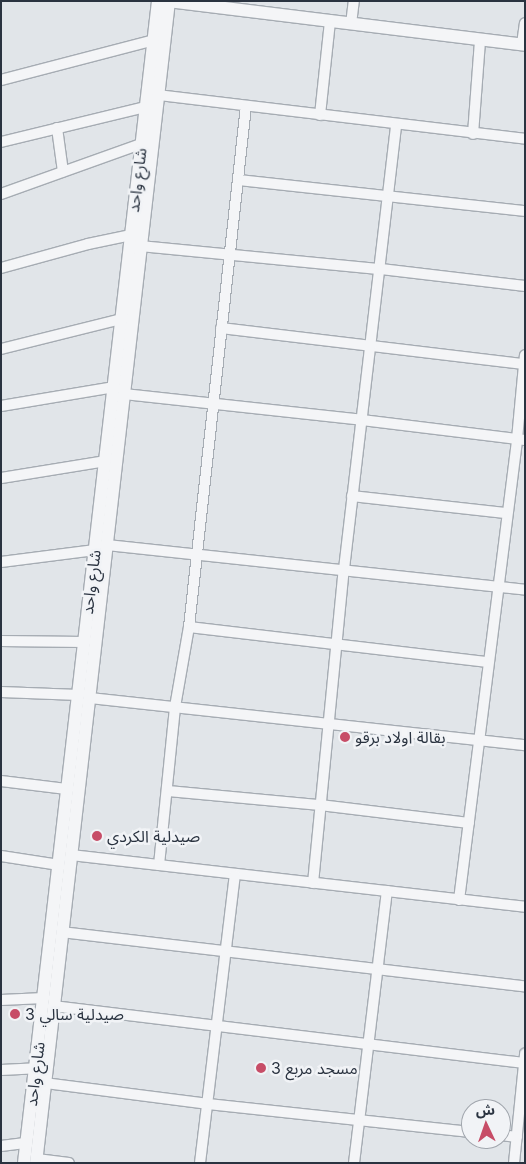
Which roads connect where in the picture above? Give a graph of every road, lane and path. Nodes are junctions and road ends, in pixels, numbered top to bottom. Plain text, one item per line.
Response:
1 (158, 1) edge
2 (168, 1) edge
3 (354, 1) edge
4 (330, 21) junction
5 (525, 23) edge
6 (351, 24) junction
7 (155, 40) junction
8 (480, 40) junction
9 (524, 45) edge
10 (1, 80) edge
11 (158, 95) junction
12 (246, 106) junction
13 (146, 107) junction
14 (320, 115) junction
15 (396, 125) junction
16 (57, 128) junction
17 (473, 134) junction
18 (525, 140) edge
19 (147, 141) junction
20 (1, 142) edge
21 (64, 172) junction
22 (239, 180) junction
23 (1, 194) edge
24 (388, 198) junction
25 (525, 211) edge
26 (131, 235) junction
27 (140, 246) junction
28 (230, 254) junction
29 (1, 268) edge
30 (381, 269) junction
31 (525, 286) edge
32 (121, 319) junction
33 (220, 328) junction
34 (371, 346) junction
35 (1, 349) edge
36 (524, 359) edge
37 (119, 391) junction
38 (213, 403) junction
39 (1, 406) edge
40 (362, 420) junction
41 (521, 440) edge
42 (106, 461) junction
43 (1, 478) edge
44 (352, 496) junction
45 (508, 513) junction
46 (103, 528) junction
47 (108, 545) junction
48 (95, 550) junction
49 (197, 554) junction
50 (1, 562) edge
51 (344, 569) junction
52 (499, 588) junction
53 (525, 590) edge
54 (189, 627) junction
55 (1, 641) edge
56 (84, 642) junction
57 (338, 643) junction
58 (488, 662) junction
59 (1, 692) edge
60 (84, 696) junction
61 (175, 707) junction
62 (330, 723) junction
63 (478, 741) junction
64 (525, 745) edge
65 (1, 781) edge
66 (67, 789) junction
67 (168, 791) junction
68 (320, 805) junction
69 (469, 823) junction
70 (71, 855) junction
71 (1, 856) edge
72 (59, 864) junction
73 (159, 865) junction
74 (235, 875) junction
75 (313, 883) junction
76 (387, 891) junction
77 (459, 900) junction
78 (525, 907) edge
79 (59, 914) junction
80 (62, 932) junction
81 (225, 950) junction
82 (376, 967) junction
83 (525, 986) edge
84 (1, 1000) edge
85 (49, 1002) junction
86 (217, 1026) junction
87 (366, 1045) junction
88 (524, 1058) edge
89 (36, 1068) junction
90 (1, 1070) edge
91 (45, 1083) junction
92 (522, 1100) edge
93 (208, 1104) junction
94 (359, 1120) junction
95 (461, 1131) edge
96 (511, 1136) edge
97 (517, 1137) junction
98 (27, 1143) junction
99 (1, 1146) edge
100 (32, 1161) edge
101 (69, 1163) edge
102 (200, 1163) edge
103 (354, 1163) edge
104 (514, 1163) edge

1 - 7 street, شارع واحد
2 - 4 street
2 - 11 street, شارع واحد
3 - 6 street
4 - 6 street
4 - 14 street
5 - 9 street
6 - 8 street
7 - 10 street
7 - 13 street, شارع واحد
8 - 9 street
8 - 17 street
11 - 12 street
11 - 19 street, شارع واحد
12 - 14 street
12 - 22 street
13 - 16 street
13 - 19 street, شارع واحد
14 - 15 street
15 - 17 street
15 - 24 street
16 - 20 street
16 - 21 street
17 - 18 street
19 - 21 street
19 - 26 street, شارع واحد
19 - 27 street, شارع واحد
21 - 23 street
22 - 24 street
22 - 28 street
24 - 25 street
24 - 30 street
26 - 29 street
26 - 32 street, شارع واحد
27 - 28 street
27 - 37 street, شارع واحد
28 - 30 street
28 - 33 street
30 - 31 street
30 - 34 street
32 - 35 street
32 - 37 street, شارع واحد
33 - 34 street
33 - 38 street
34 - 36 street
34 - 40 street
36 - 41 street
37 - 38 street
37 - 39 street
37 - 42 street, شارع واحد
37 - 46 street, شارع واحد
38 - 40 street
38 - 49 street
40 - 41 street
40 - 44 street
41 - 45 street
42 - 43 street
42 - 46 street, شارع واحد
44 - 45 street
44 - 51 street
45 - 52 street
46 - 47 street, شارع واحد
46 - 48 street, شارع واحد
47 - 49 street
47 - 60 street, شارع واحد
48 - 50 street
48 - 56 street, شارع واحد
49 - 51 street
49 - 54 street
51 - 52 street
51 - 57 street
52 - 53 street
52 - 58 street
54 - 57 street
54 - 61 street
55 - 56 street
56 - 60 street, شارع واحد
57 - 58 street
57 - 62 street
58 - 63 street
59 - 60 street
60 - 61 street
60 - 66 street, شارع واحد
60 - 70 street, شارع واحد
61 - 62 street
61 - 67 street
62 - 63 street
62 - 68 street
63 - 64 street
63 - 69 street
65 - 66 street
66 - 72 street, شارع واحد
67 - 68 street
67 - 73 street
68 - 69 street
68 - 75 street
69 - 77 street
70 - 73 street
70 - 79 street, شارع واحد
71 - 72 street
72 - 79 street, شارع واحد
73 - 74 street
74 - 75 street
74 - 81 street
75 - 76 street
76 - 77 street
76 - 82 street
77 - 78 street
79 - 80 street, شارع واحد
79 - 85 street, شارع واحد
80 - 81 street
80 - 85 street, شارع واحد
81 - 82 street
81 - 86 street
82 - 83 street
82 - 87 street
84 - 85 street
85 - 86 street
85 - 89 street, شارع واحد
85 - 91 street, شارع واحد
86 - 87 street
86 - 93 street
87 - 88 street
87 - 94 street
88 - 92 street
89 - 90 street
89 - 98 street, شارع واحد
91 - 93 street
91 - 100 street, شارع واحد
92 - 97 street
93 - 94 street
93 - 102 street
94 - 95 street
94 - 103 street
96 - 97 street
97 - 104 street
98 - 99 street
98 - 100 street, شارع واحد
100 - 101 street

